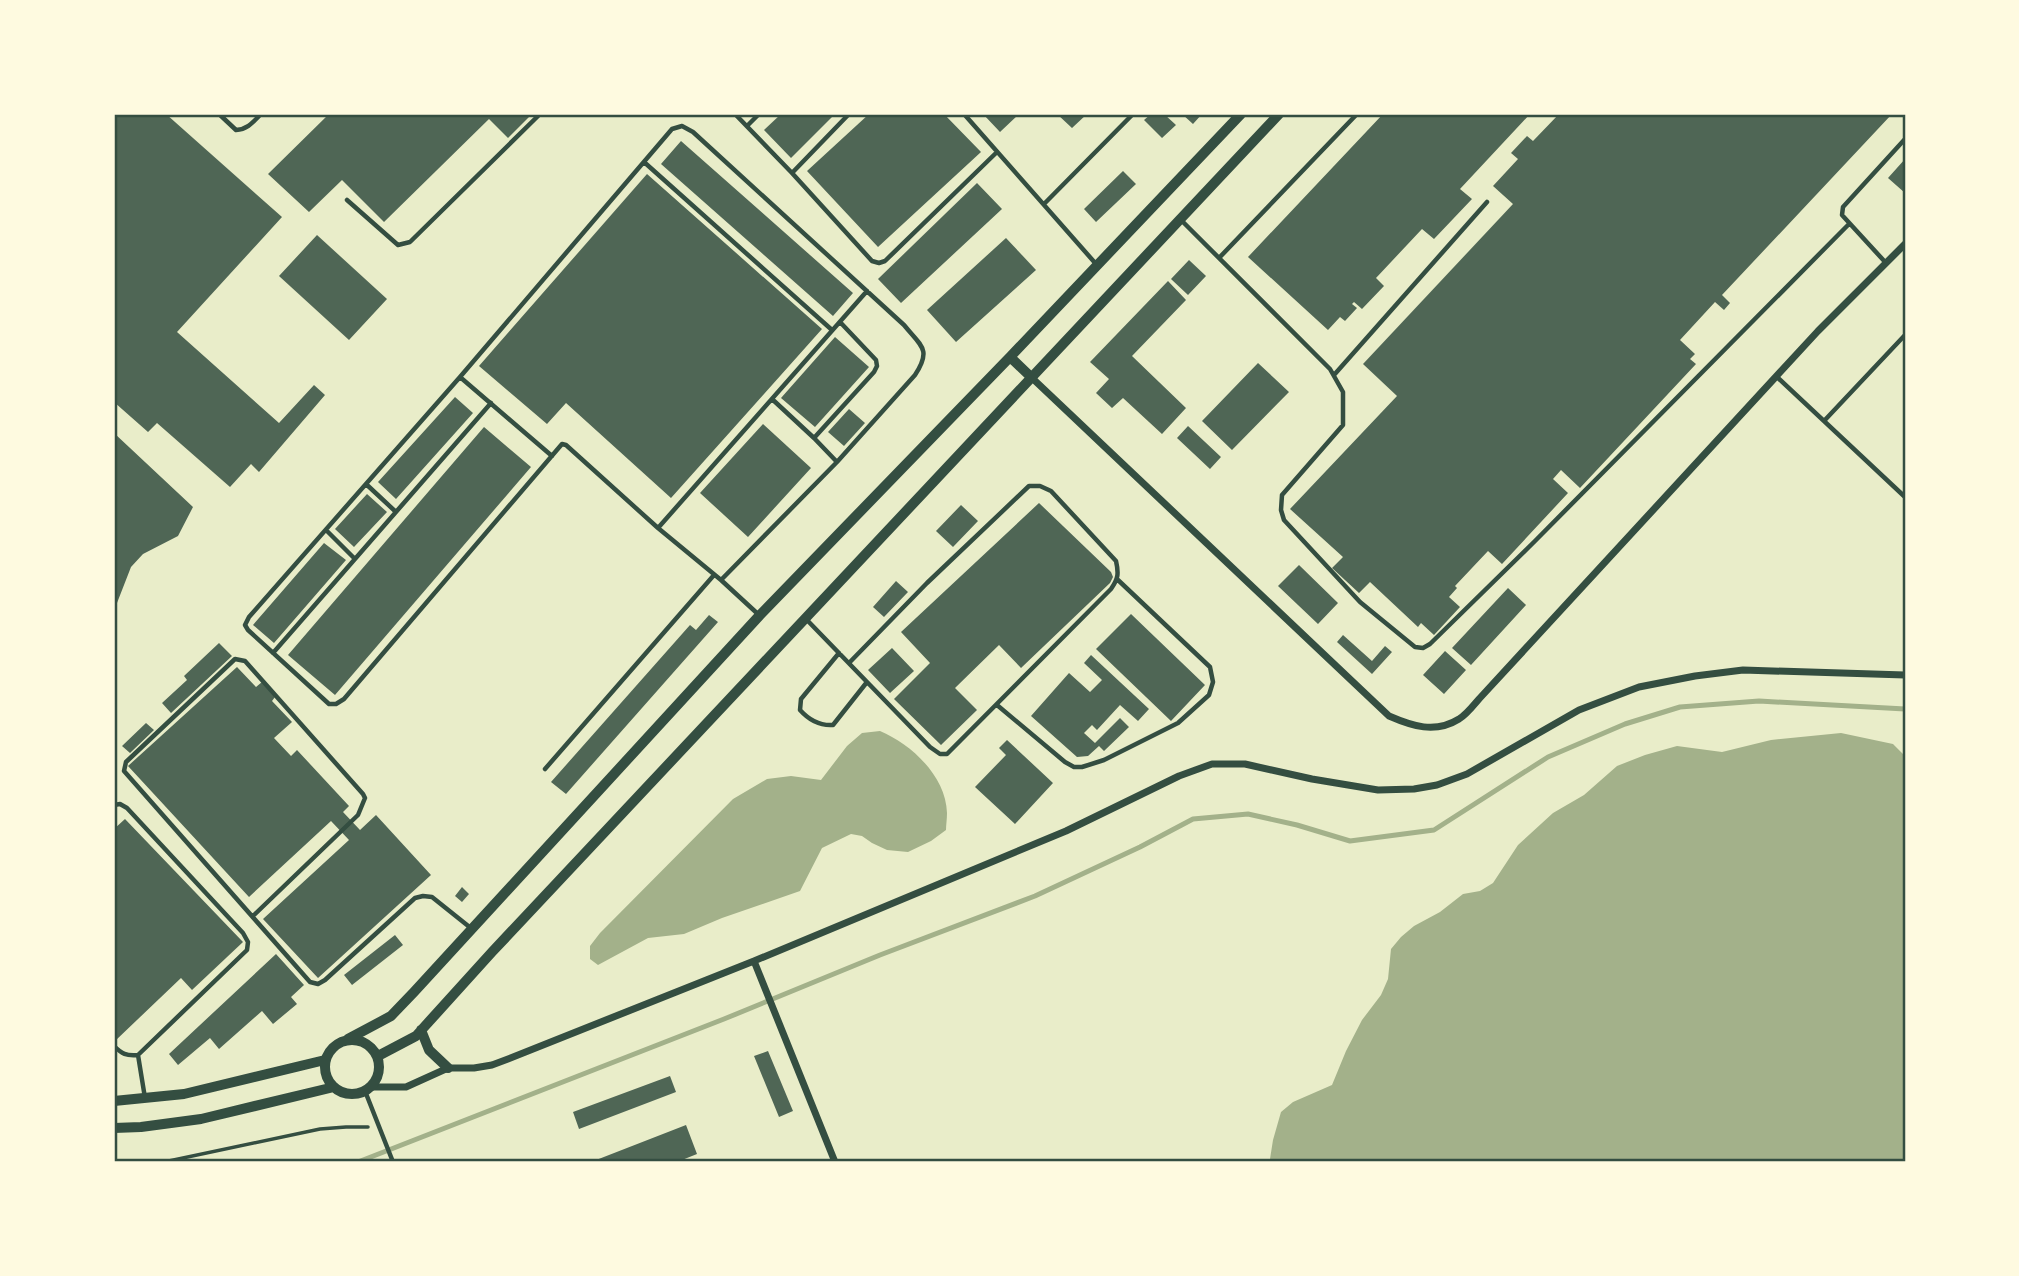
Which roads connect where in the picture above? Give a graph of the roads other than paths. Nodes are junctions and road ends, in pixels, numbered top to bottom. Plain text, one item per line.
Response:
1 (219, 114) edge
2 (261, 114) edge
3 (540, 114) edge
4 (735, 114) edge
5 (759, 114) edge
6 (849, 114) edge
7 (964, 114) edge
8 (1133, 114) edge
9 (1241, 114) edge
10 (1279, 114) edge
11 (1357, 114) edge
12 (747, 126) junction
13 (1905, 139) edge
14 (997, 152) junction
15 (644, 162) junction
16 (792, 173) junction
17 (347, 200) dead end
18 (1487, 202) dead end
19 (1044, 204) junction
20 (1180, 219) junction
21 (1849, 224) junction
22 (1905, 244) edge
23 (1219, 258) junction
24 (1886, 263) junction
25 (1097, 264) junction
26 (867, 291) junction
27 (840, 322) junction
28 (832, 330) junction
29 (1905, 335) edge
30 (1010, 357) junction
31 (1334, 376) junction
32 (460, 377) junction
33 (1031, 377) junction
34 (1776, 377) junction
35 (772, 399) junction
36 (491, 403) junction
37 (1824, 421) junction
38 (814, 438) junction
39 (552, 456) junction
40 (837, 462) junction
41 (366, 484) junction
42 (1905, 497) edge
43 (396, 512) junction
44 (658, 528) junction
45 (326, 530) junction
46 (355, 559) junction
47 (714, 575) junction
48 (721, 580) junction
49 (1118, 580) junction
50 (760, 615) junction
51 (806, 618) junction
52 (273, 653) junction
53 (839, 653) junction
54 (849, 663) junction
55 (1905, 675) edge
56 (867, 681) junction
57 (997, 705) junction
58 (545, 769) dead end
59 (114, 805) edge
60 (253, 916) junction
61 (473, 930) junction
62 (754, 961) junction
63 (421, 1030) junction
64 (348, 1040) junction
65 (114, 1046) edge
66 (138, 1055) junction
67 (378, 1056) junction
68 (325, 1060) junction
69 (447, 1068) junction
70 (334, 1087) junction
71 (368, 1089) junction
72 (145, 1098) junction
73 (114, 1101) edge
74 (114, 1128) edge
75 (393, 1162) edge
76 (835, 1162) edge

1 - 2 lane
3 - 17 lane
4 - 12 lane
5 - 12 lane
6 - 16 lane
7 - 14 lane
8 - 19 lane
9 - 25 street
10 - 20 street
11 - 23 lane
12 - 16 lane
13 - 21 lane
14 - 16 lane
14 - 19 lane
15 - 26 lane
15 - 28 lane
15 - 32 lane
18 - 31 lane
19 - 25 lane
20 - 23 lane
20 - 33 street
21 - 24 lane
21 - 31 lane
22 - 24 street
23 - 31 lane
24 - 34 street
25 - 30 street
26 - 27 lane
26 - 40 lane
27 - 28 lane
27 - 38 lane
28 - 35 lane
29 - 37 lane
30 - 33 street
30 - 50 street
32 - 36 lane
32 - 41 lane
33 - 34 street
33 - 51 street
34 - 37 lane
35 - 38 lane
35 - 44 lane
36 - 39 lane
36 - 43 lane
37 - 42 lane
38 - 40 lane
39 - 44 lane
39 - 52 lane
40 - 48 lane
41 - 43 lane
41 - 45 lane
43 - 46 lane
44 - 47 lane
45 - 46 lane
45 - 52 lane
46 - 52 lane
47 - 48 lane
47 - 58 lane
48 - 50 lane
49 - 54 lane
49 - 57 lane
49 - 57 lane
50 - 61 street
51 - 53 lane
51 - 63 street
53 - 54 lane
53 - 56 lane
54 - 56 lane
55 - 62 street
56 - 57 lane
59 - 66 lane
60 - 60 lane
60 - 61 lane
61 - 64 street
62 - 69 street
62 - 76 street
63 - 67 street
63 - 69 street
64 - 67 street
64 - 68 street
65 - 66 lane
66 - 72 lane
67 - 71 street
68 - 70 street
68 - 72 street
69 - 71 street
70 - 71 street
70 - 74 street
71 - 75 lane
72 - 73 street

